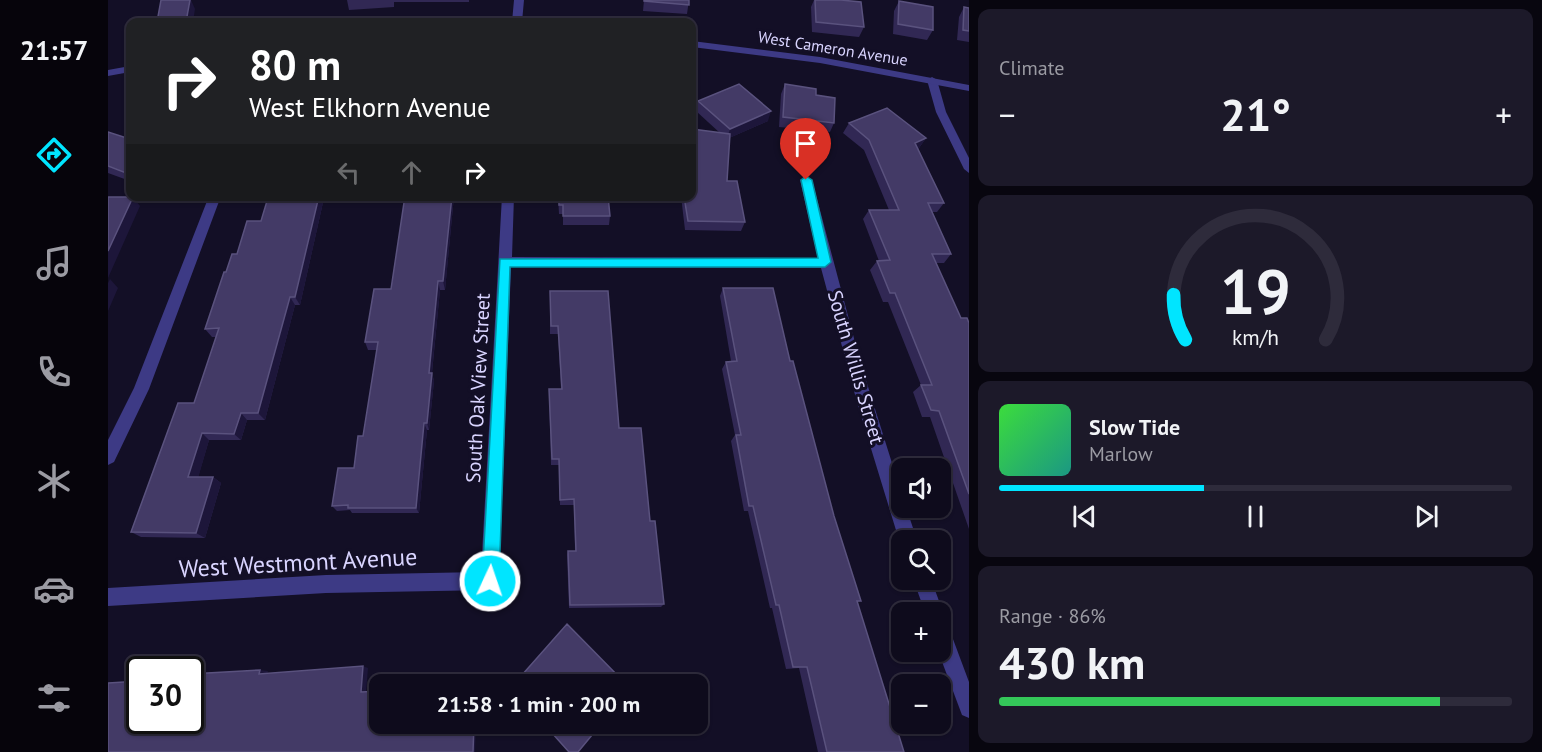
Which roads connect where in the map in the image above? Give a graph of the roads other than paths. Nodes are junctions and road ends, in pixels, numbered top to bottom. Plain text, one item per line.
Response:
1 (519, 0) edge
2 (517, 18) edge
3 (696, 44) edge
4 (126, 70) edge
5 (108, 73) edge
6 (932, 80) junction
7 (969, 88) edge
8 (969, 169) edge
9 (806, 180) dead end
10 (213, 201) edge
11 (508, 201) edge
12 (505, 262) junction
13 (825, 262) junction
14 (108, 457) edge
15 (905, 530) edge
16 (490, 581) joint
17 (108, 597) edge
18 (951, 660) edge
19 (969, 708) edge

1 - 2 street
3 - 6 street, West Cameron Avenue
4 - 5 street
6 - 7 street, West Cameron Avenue
6 - 8 lane
9 - 13 street, South Willis Street
10 - 14 street
11 - 12 street, South Oak View Street
12 - 13 street
12 - 16 street, South Oak View Street
13 - 15 street, South Willis Street
16 - 17 street, West Westmont Avenue
18 - 19 street

